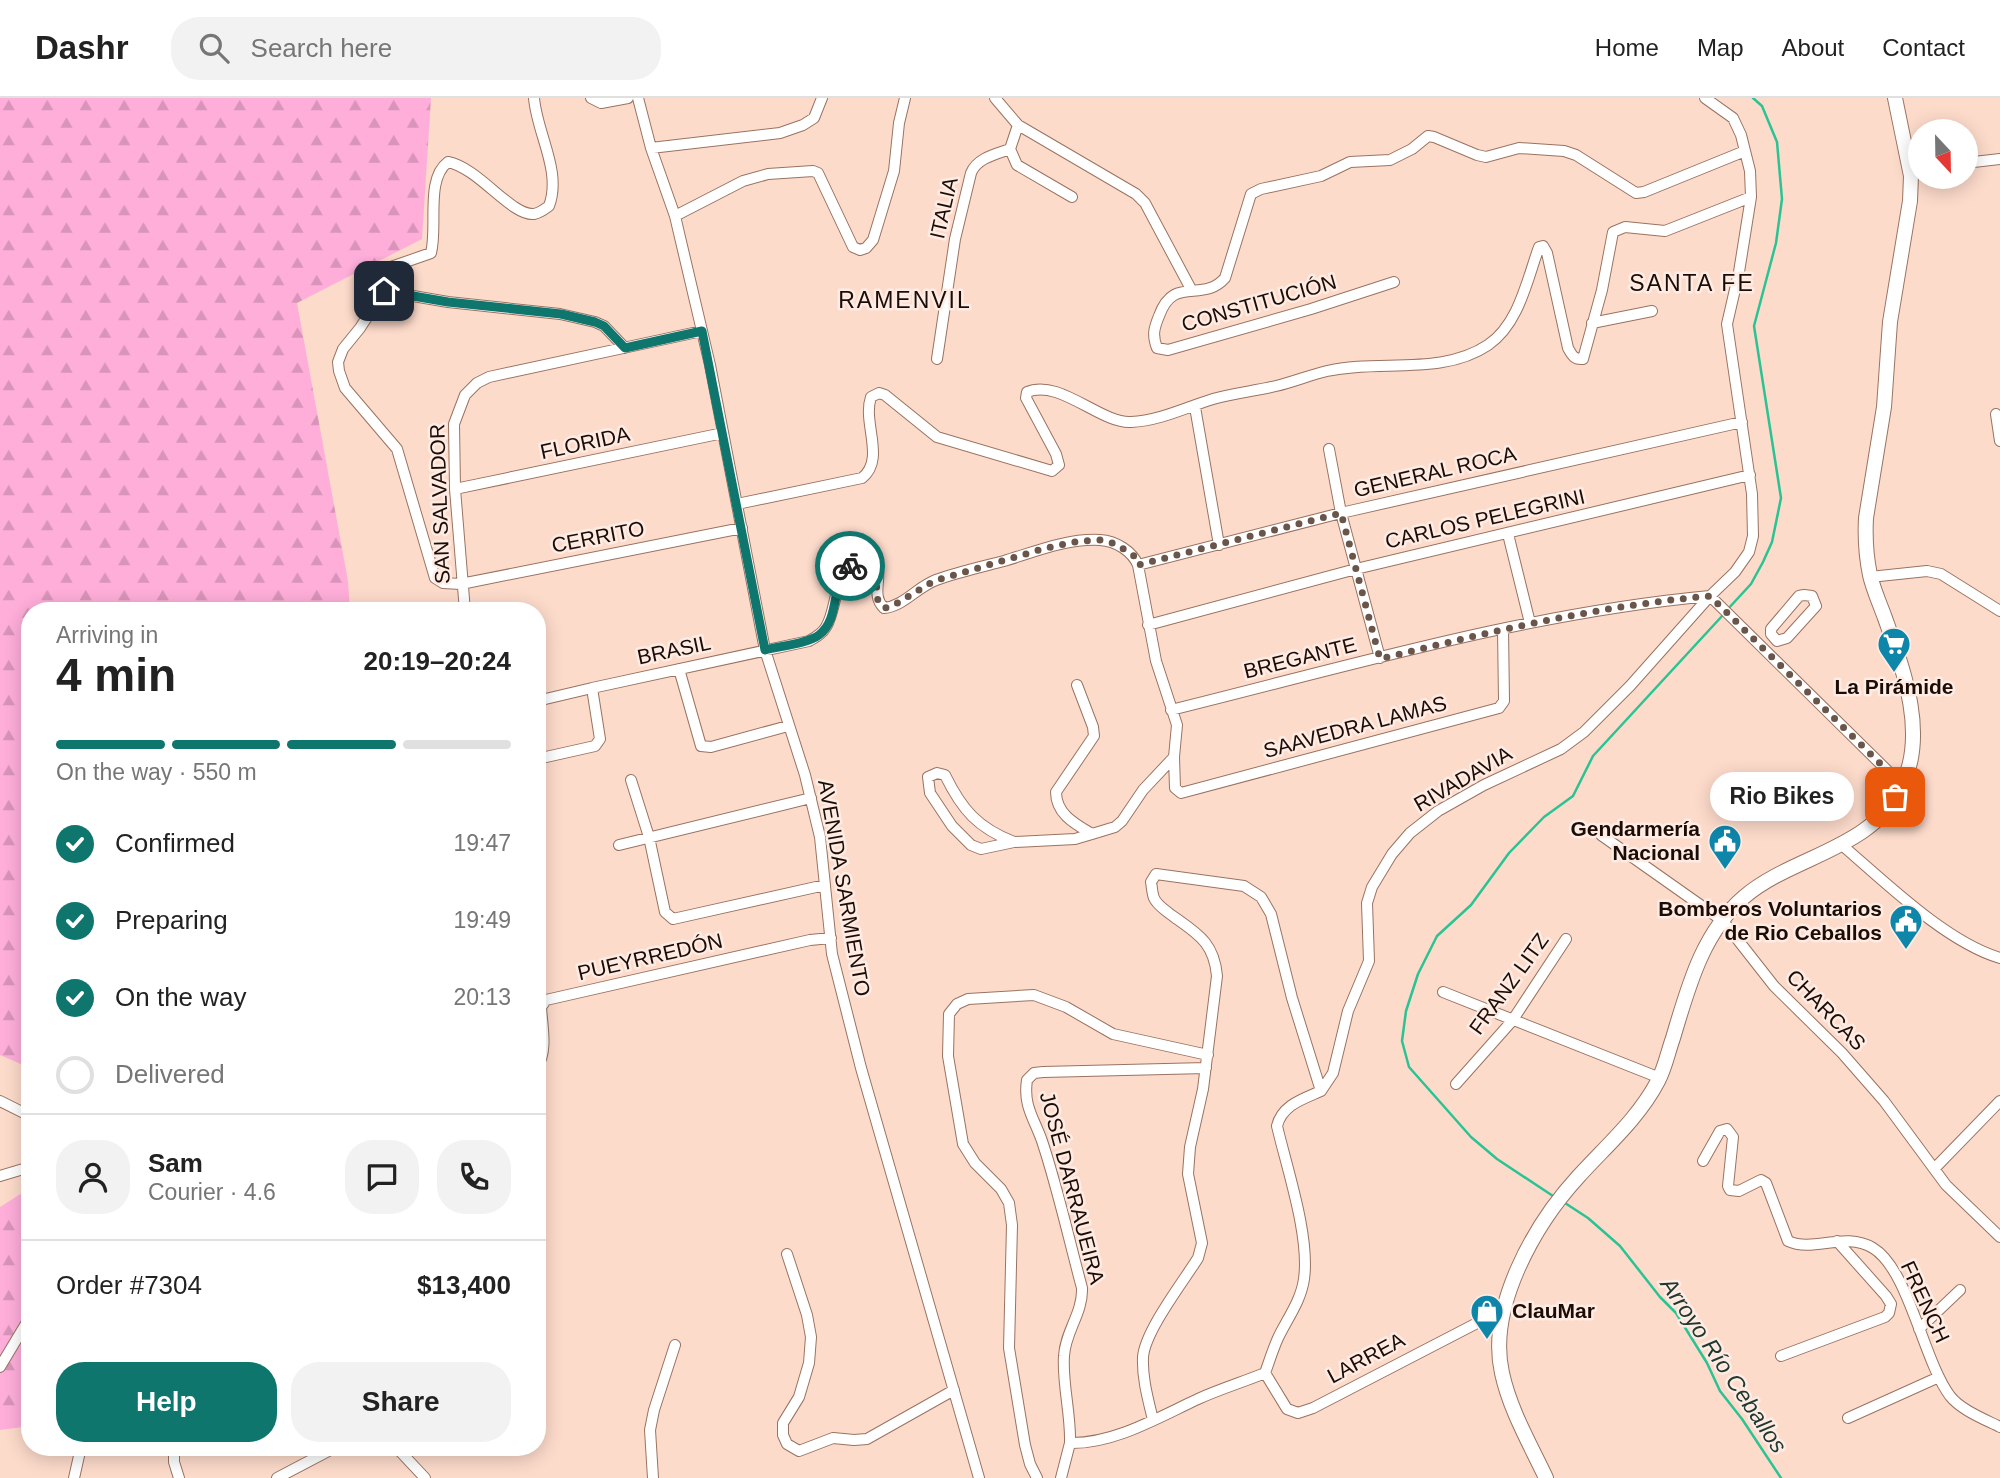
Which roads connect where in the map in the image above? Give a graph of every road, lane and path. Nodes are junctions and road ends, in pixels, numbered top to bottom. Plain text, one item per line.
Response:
1 (534, 98) edge
2 (591, 98) edge
3 (628, 98) edge
4 (638, 98) edge
5 (822, 98) edge
6 (905, 98) edge
7 (995, 98) edge
8 (1706, 98) edge
9 (1895, 98) edge
10 (1018, 125) junction
11 (1908, 147) edge
12 (651, 148) junction
13 (1010, 149) junction
14 (1745, 150) junction
15 (2000, 159) edge
16 (1978, 162) edge
17 (1912, 189) edge
18 (1072, 197) dead end
19 (1751, 197) junction
20 (675, 216) junction
21 (1394, 282) dead end
22 (384, 291) junction
23 (1192, 291) junction
24 (1652, 311) dead end
25 (1592, 323) junction
26 (702, 331) junction
27 (625, 348) junction
28 (937, 359) dead end
29 (1195, 407) junction
30 (1996, 414) dead end
31 (1742, 422) junction
32 (723, 433) junction
33 (2000, 441) edge
34 (1329, 449) dead end
35 (1750, 475) junction
36 (455, 489) junction
37 (737, 503) junction
38 (1341, 513) junction
39 (742, 528) junction
40 (1508, 534) junction
41 (1219, 545) junction
42 (1138, 565) junction
43 (1356, 569) junction
44 (1870, 577) junction
45 (461, 584) junction
46 (1713, 599) junction
47 (464, 602) edge
48 (2000, 611) edge
49 (1530, 623) junction
50 (1148, 625) junction
51 (1503, 629) junction
52 (1773, 638) junction
53 (1763, 648) junction
54 (765, 650) junction
55 (1380, 659) junction
56 (679, 669) junction
57 (1077, 685) dead end
58 (592, 688) junction
59 (546, 699) edge
60 (1171, 710) junction
61 (788, 726) junction
62 (546, 757) edge
63 (1174, 757) junction
64 (631, 780) dead end
65 (1903, 786) junction
66 (811, 799) junction
67 (1092, 834) junction
68 (1601, 835) dead end
69 (649, 837) junction
70 (1014, 842) junction
71 (619, 845) dead end
72 (1843, 846) junction
73 (825, 884) junction
74 (1723, 920) junction
75 (831, 938) junction
76 (1566, 939) dead end
77 (2000, 958) edge
78 (1443, 992) dead end
79 (546, 1000) edge
80 (1512, 1020) junction
81 (1208, 1055) junction
82 (1206, 1068) junction
83 (1660, 1078) junction
84 (1456, 1084) dead end
85 (1321, 1091) junction
86 (0, 1101) edge
87 (2000, 1101) edge
88 (21, 1112) edge
89 (1703, 1161) dead end
90 (1934, 1168) junction
91 (21, 1170) edge
92 (0, 1176) edge
93 (2000, 1237) edge
94 (1837, 1241) junction
95 (787, 1254) dead end
96 (1960, 1290) dead end
97 (1502, 1321) junction
98 (1919, 1329) junction
99 (21, 1332) edge
100 (675, 1345) dead end
101 (1781, 1356) dead end
102 (0, 1367) edge
103 (1265, 1373) junction
104 (1939, 1377) junction
105 (954, 1390) junction
106 (1848, 1418) dead end
107 (1153, 1420) junction
108 (2000, 1427) edge
109 (1070, 1443) junction
110 (79, 1456) edge
111 (174, 1456) edge
112 (319, 1456) edge
113 (404, 1456) edge
114 (75, 1478) edge
115 (179, 1478) edge
116 (277, 1478) edge
117 (425, 1478) edge
118 (653, 1478) edge
119 (979, 1478) edge
120 (1037, 1478) edge
121 (1061, 1478) edge
122 (1546, 1478) edge

1 - 22 street
2 - 3 street
4 - 12 street, AVENIDA SARMIENTO
5 - 12 street
6 - 20 street
7 - 10 street
8 - 14 street, RIVADAVIA
9 - 11 main road
10 - 13 street
10 - 23 street
12 - 20 street, AVENIDA SARMIENTO
13 - 18 street
13 - 28 street, ITALIA
14 - 19 street, RIVADAVIA
14 - 23 street, CONSTITUCIÓN
15 - 16 street
17 - 44 main road
19 - 25 street
19 - 31 street, RIVADAVIA
20 - 26 street, AVENIDA SARMIENTO
21 - 23 street, CONSTITUCIÓN
22 - 27 street
22 - 45 street
24 - 25 street
25 - 29 street
26 - 27 street, SAN SALVADOR
26 - 32 street, AVENIDA SARMIENTO
27 - 36 street, SAN SALVADOR
29 - 37 street
29 - 41 street
30 - 33 street
31 - 35 street, RIVADAVIA
31 - 38 street, GENERAL ROCA
32 - 36 street, FLORIDA
32 - 37 street, AVENIDA SARMIENTO
34 - 38 street
35 - 40 street, CARLOS PELEGRINI
35 - 46 street, RIVADAVIA
36 - 45 street, SAN SALVADOR
37 - 39 street, AVENIDA SARMIENTO
38 - 41 street, GENERAL ROCA
38 - 43 street
39 - 45 street, CERRITO
39 - 54 street, AVENIDA SARMIENTO
40 - 43 street, CARLOS PELEGRINI
40 - 49 street
41 - 42 street, GENERAL ROCA
42 - 50 street
42 - 54 street, BRASIL
43 - 50 street, CARLOS PELEGRINI
43 - 55 street
44 - 48 street
44 - 65 main road
45 - 47 street, SAN SALVADOR
46 - 49 street, BREGANTE
46 - 53 street
46 - 85 street, RIVADAVIA
49 - 51 street, BREGANTE
50 - 60 street
51 - 55 street, BREGANTE
51 - 63 street, SAAVEDRA LAMAS
52 - 52 street
52 - 53 street
53 - 65 street
54 - 56 street, BRASIL
54 - 61 street, AVENIDA SARMIENTO
55 - 60 street, BREGANTE
56 - 58 street, BRASIL
56 - 61 street
57 - 67 street
58 - 59 street, BRASIL
58 - 62 street
60 - 63 street
61 - 66 street, AVENIDA SARMIENTO
63 - 67 street
64 - 69 street
65 - 72 main road
66 - 69 street
66 - 73 street, AVENIDA SARMIENTO
67 - 70 street
68 - 74 street, CHARCAS
69 - 71 street
69 - 73 street
70 - 70 street
72 - 74 main road
72 - 77 street
73 - 75 street, AVENIDA SARMIENTO
74 - 83 main road
74 - 90 street, CHARCAS
75 - 79 street, PUEYRREDÓN
75 - 105 street, AVENIDA SARMIENTO
76 - 80 street, FRANZ LITZ
78 - 80 street
80 - 83 street
80 - 84 street, FRANZ LITZ
81 - 82 street
81 - 85 street
81 - 120 street
82 - 107 street
82 - 109 street, JOSÉ DARRAUEIRA
83 - 97 main road
85 - 103 street
86 - 88 street
87 - 90 street
89 - 94 street, FRENCH
90 - 93 street, CHARCAS
91 - 92 street
94 - 98 street, FRENCH
94 - 101 street
95 - 105 street
96 - 98 street
97 - 103 street, LARREA
97 - 122 main road
98 - 104 street, FRENCH
99 - 102 street
100 - 118 street
103 - 107 street
104 - 106 street
104 - 108 street, FRENCH
105 - 119 street, AVENIDA SARMIENTO
107 - 109 street
109 - 121 street
110 - 114 street
111 - 115 street
112 - 116 street
113 - 117 street

